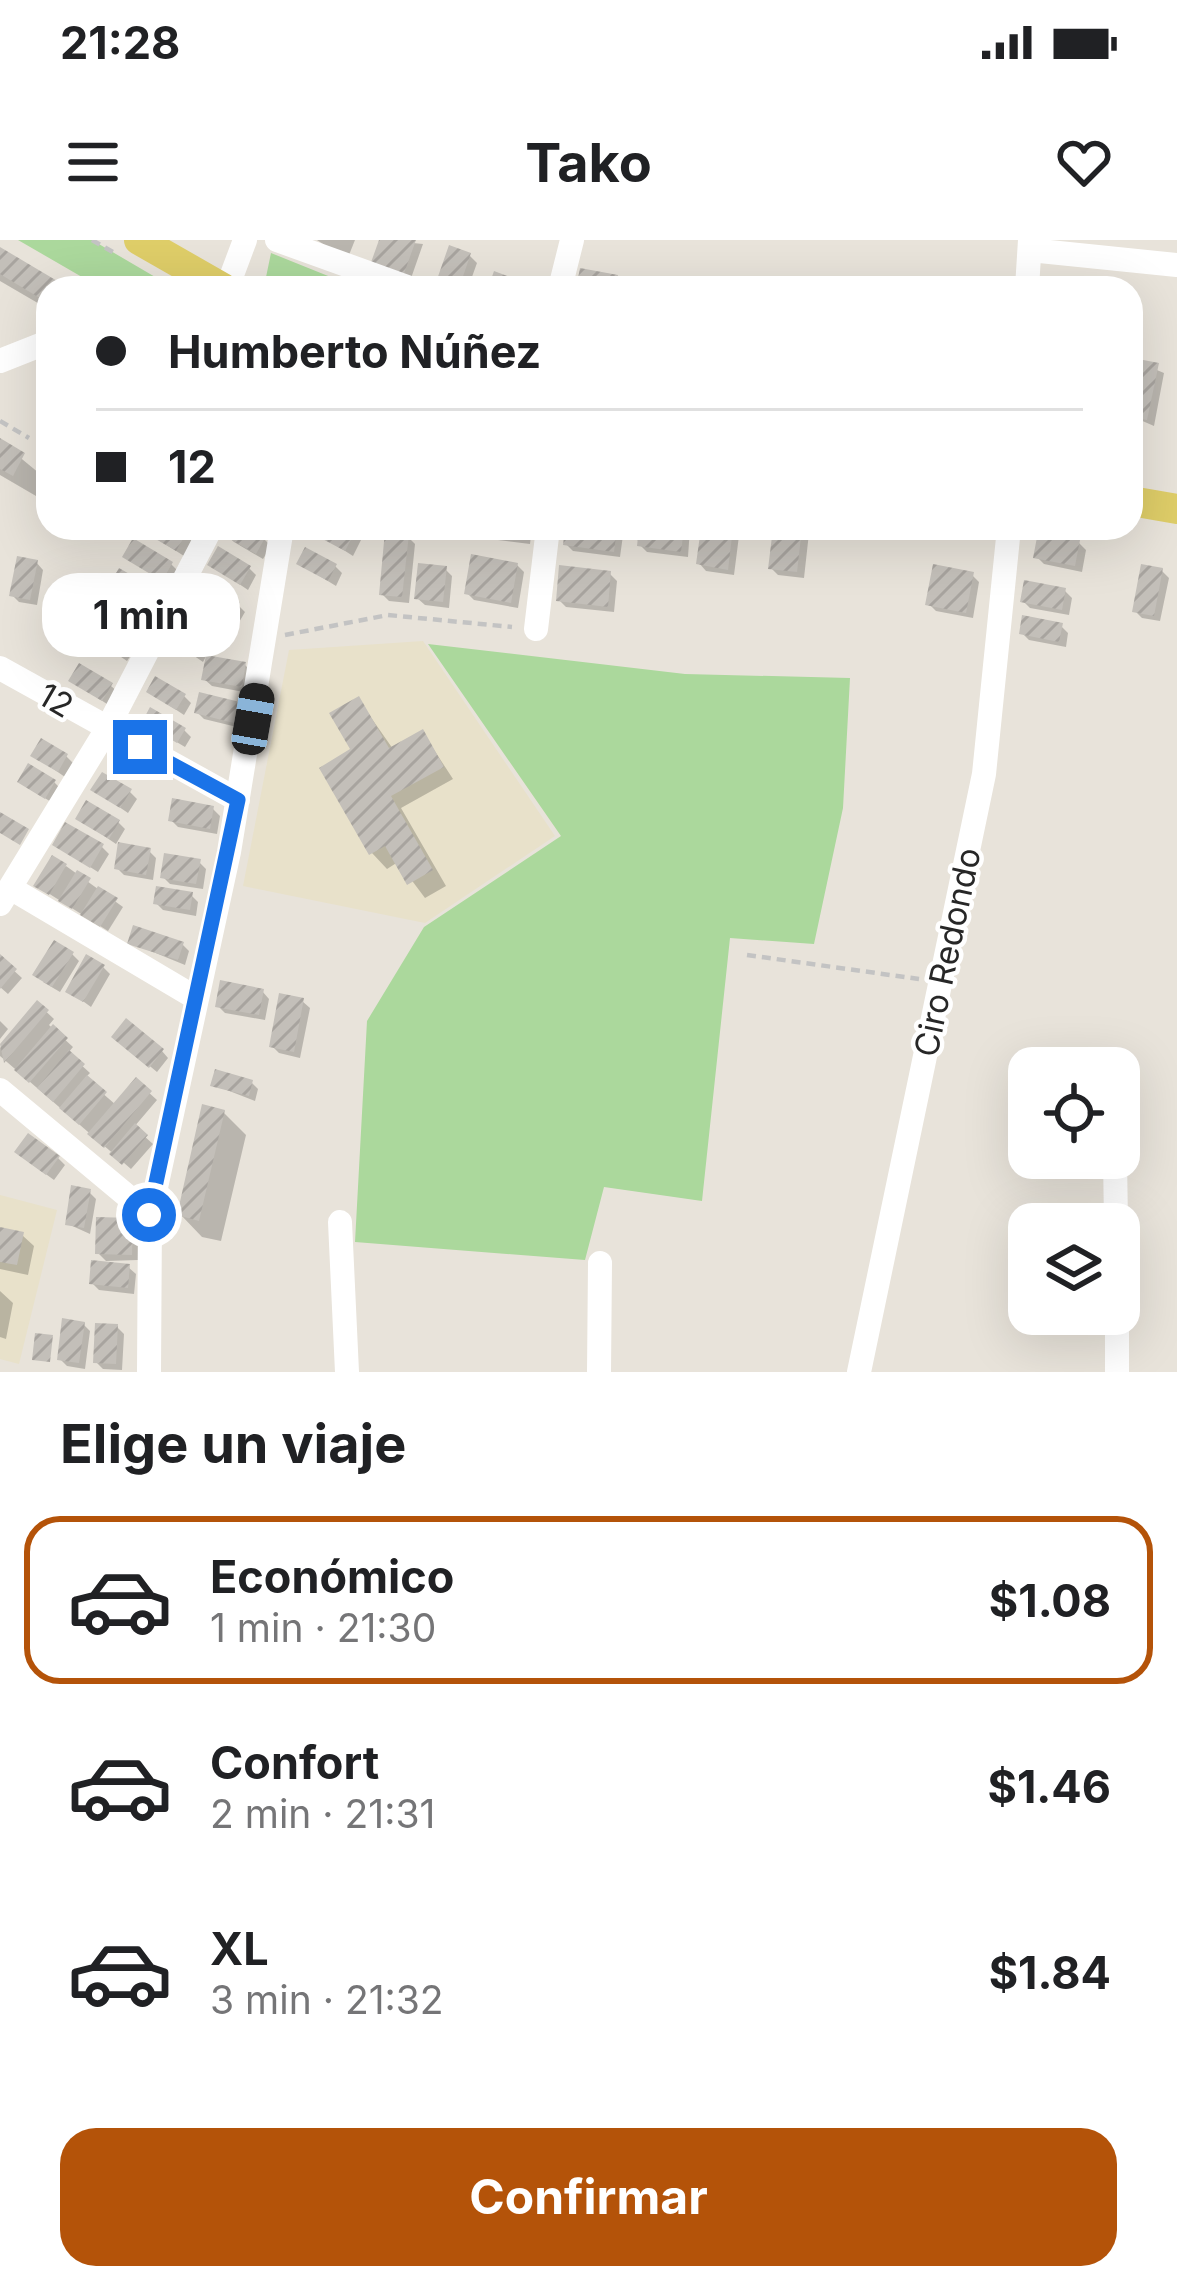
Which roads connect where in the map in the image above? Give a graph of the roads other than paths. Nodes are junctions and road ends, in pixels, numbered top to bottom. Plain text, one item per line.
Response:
1 (139, 240) edge
2 (245, 240) edge
3 (278, 240) edge
4 (572, 240) edge
5 (1030, 245) edge
6 (1177, 265) edge
7 (179, 276) edge
8 (230, 276) edge
9 (377, 276) edge
10 (563, 276) edge
11 (1028, 276) edge
12 (36, 347) edge
13 (0, 362) edge
14 (1143, 503) edge
15 (1177, 509) edge
16 (205, 540) edge
17 (280, 540) edge
18 (547, 540) edge
19 (1009, 540) edge
20 (536, 629) road end
21 (0, 668) edge
22 (107, 729) junction
23 (238, 800) junction
24 (6, 896) edge
25 (196, 998) junction
26 (0, 1090) edge
27 (149, 1215) junction
28 (340, 1222) dead end
29 (600, 1263) dead end
30 (1117, 1335) edge
31 (149, 1372) edge
32 (347, 1372) edge
33 (599, 1372) edge
34 (860, 1372) edge
35 (1117, 1372) edge

1 - 7 main road
2 - 8 street
3 - 9 street
4 - 10 street
5 - 6 street
5 - 11 street
12 - 13 street
14 - 15 main road
16 - 22 street
17 - 23 street
18 - 20 street
19 - 34 street, Ciro Redondo
21 - 22 street, 12
22 - 23 street, 12
22 - 24 street
23 - 25 street
24 - 25 street
25 - 27 street
26 - 27 street
27 - 31 street
28 - 32 street
29 - 33 street
30 - 35 street

